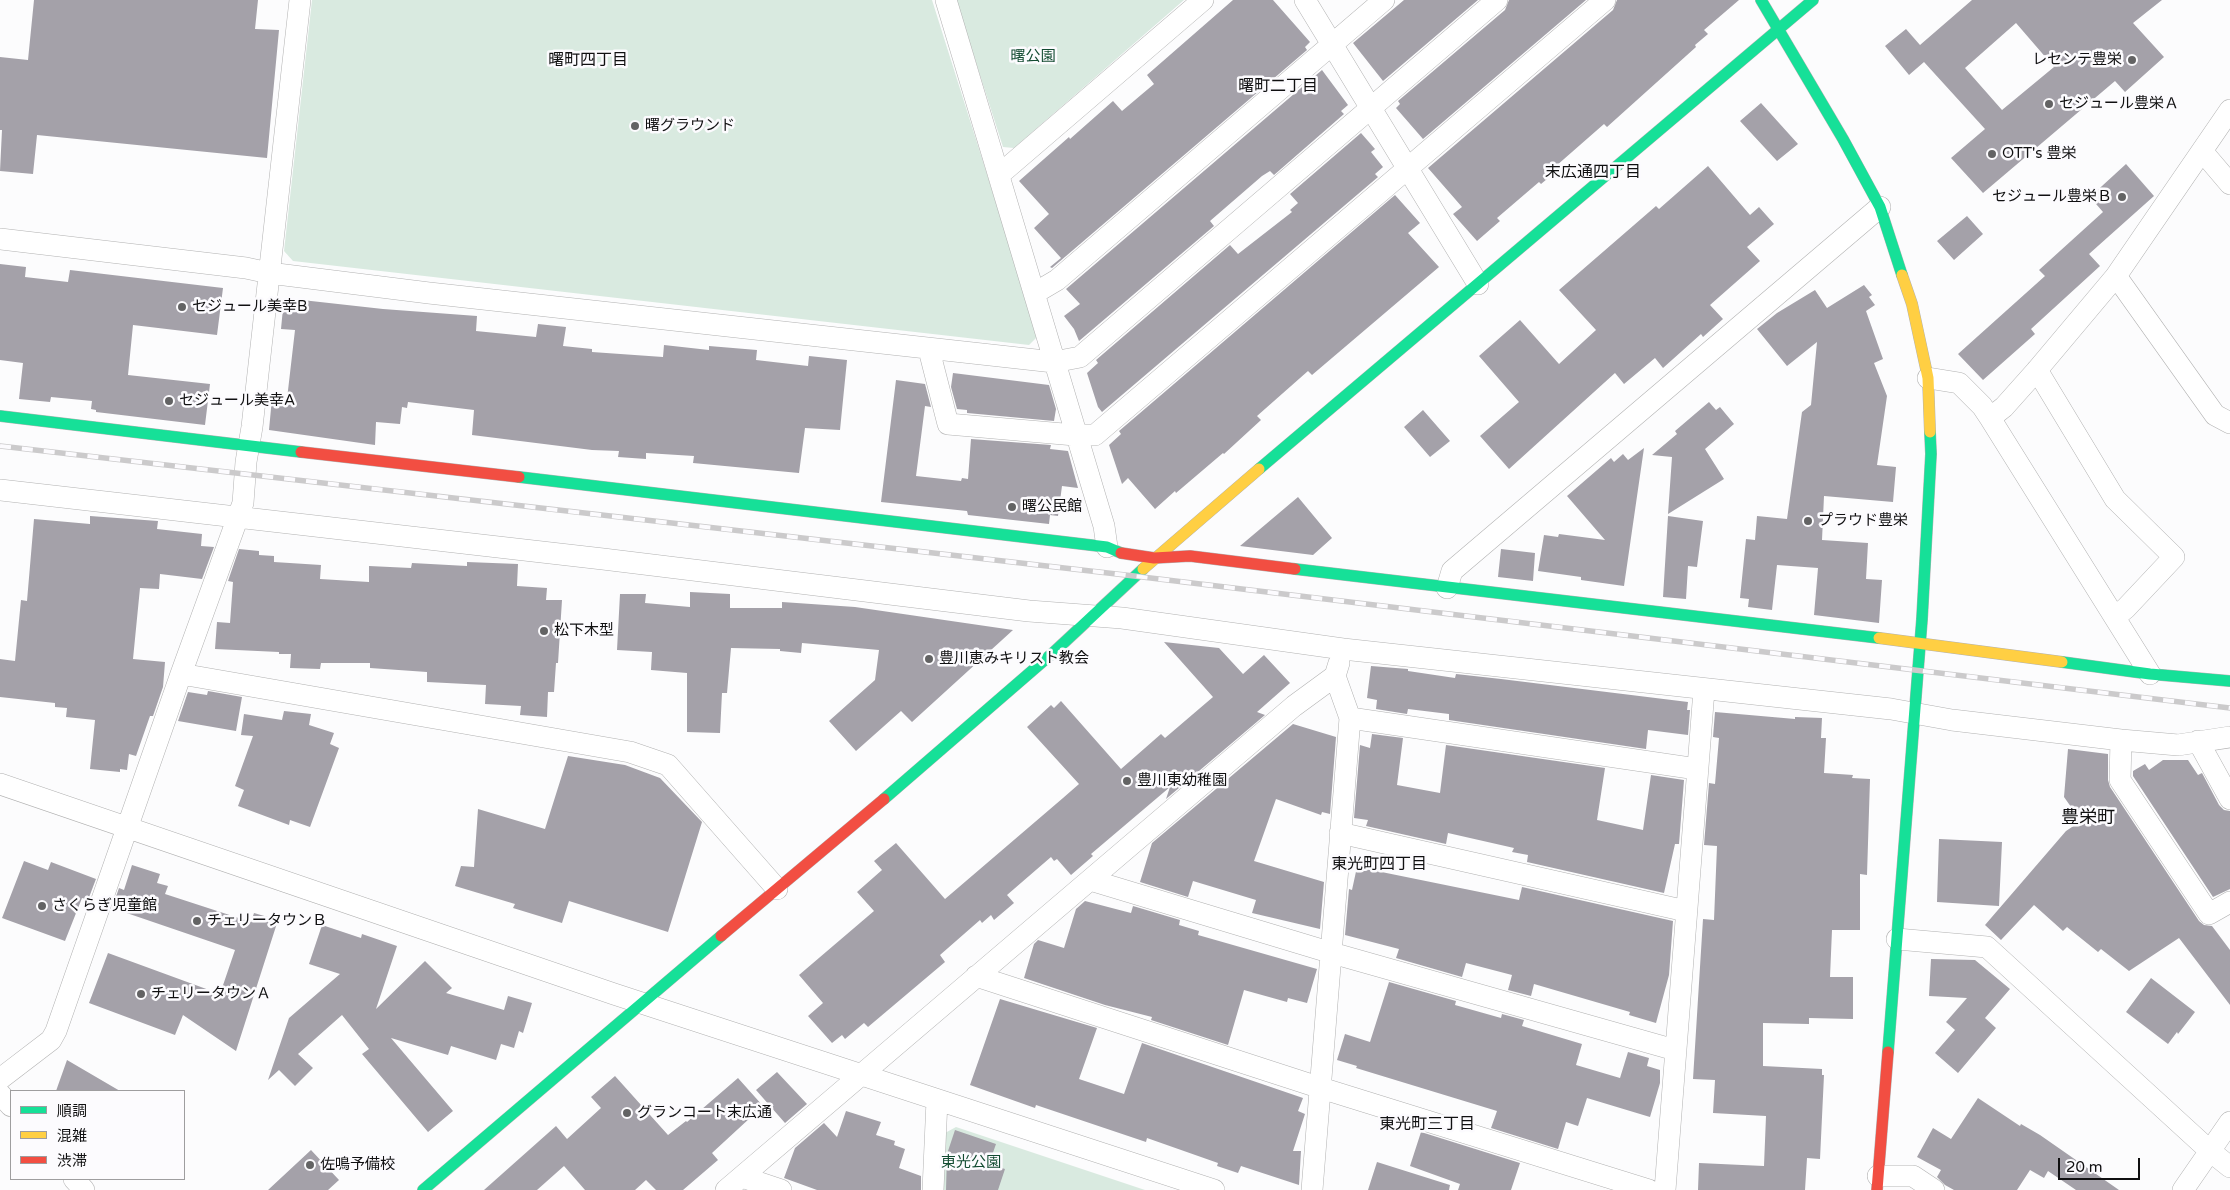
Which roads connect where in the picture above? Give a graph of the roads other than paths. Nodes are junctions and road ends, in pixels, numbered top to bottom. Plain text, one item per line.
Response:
1 (300, 0) edge
2 (946, 0) edge
3 (1203, 0) edge
4 (1305, 0) edge
5 (1384, 0) edge
6 (1497, 0) edge
7 (1604, 0) edge
8 (1761, 0) edge
9 (1814, 0) edge
10 (1778, 29) junction
11 (1331, 45) junction
12 (1372, 108) junction
13 (2230, 110) edge
14 (2202, 151) junction
15 (1409, 168) junction
16 (999, 175) junction
17 (2230, 184) edge
18 (1880, 207) junction
19 (0, 239) edge
20 (268, 273) junction
21 (2116, 276) junction
22 (1478, 284) junction
23 (1035, 293) junction
24 (929, 350) junction
25 (1054, 362) junction
26 (2037, 370) junction
27 (1928, 378) junction
28 (0, 416) edge
29 (1990, 418) junction
30 (2230, 423) edge
31 (1076, 435) junction
32 (249, 446) junction
33 (0, 490) edge
34 (238, 517) junction
35 (1108, 547) junction
36 (1154, 558) junction
37 (1447, 588) junction
38 (1094, 616) junction
39 (2115, 617) junction
40 (1918, 644) junction
41 (1343, 649) junction
42 (181, 674) junction
43 (2150, 674) junction
44 (1335, 676) junction
45 (2230, 680) edge
46 (1704, 690) junction
47 (1913, 712) junction
48 (1350, 718) junction
49 (2230, 737) edge
50 (2121, 740) junction
51 (2198, 741) junction
52 (1697, 769) junction
53 (0, 784) edge
54 (2230, 799) edge
55 (128, 829) junction
56 (1340, 833) junction
57 (1090, 880) junction
58 (778, 889) junction
59 (2230, 902) edge
60 (1686, 911) junction
61 (1897, 939) junction
62 (1332, 953) junction
63 (976, 976) junction
64 (642, 1002) junction
65 (1675, 1050) junction
66 (862, 1074) junction
67 (0, 1079) edge
68 (1321, 1088) junction
69 (0, 1094) edge
70 (937, 1100) junction
71 (10, 1105) edge
72 (2230, 1122) edge
73 (2210, 1151) junction
74 (2230, 1167) edge
75 (75, 1180) edge
76 (734, 1183) edge
77 (1878, 1183) edge
78 (84, 1190) edge
79 (423, 1190) edge
80 (781, 1190) edge
81 (932, 1190) edge
82 (1214, 1190) edge
83 (1312, 1190) edge
84 (1648, 1190) edge
85 (1665, 1190) edge
86 (1934, 1190) edge
87 (2183, 1190) edge

1 - 20 street
2 - 16 street
3 - 16 street
4 - 11 street
5 - 11 street
6 - 12 street
7 - 15 street
8 - 10 street
9 - 10 street
10 - 18 street
10 - 22 street
11 - 12 street
11 - 23 street
12 - 15 street
12 - 25 street
13 - 14 street
14 - 17 street
14 - 21 street
15 - 22 street
15 - 31 street
16 - 23 street
18 - 27 street
18 - 37 street
19 - 20 street
20 - 24 street
20 - 32 street
21 - 26 street
21 - 30 street
22 - 36 street
23 - 25 street
24 - 25 street
24 - 31 street
25 - 31 street
26 - 29 street
26 - 39 street
27 - 29 street
27 - 40 street
28 - 32 street
29 - 39 street
31 - 35 street
32 - 34 street
32 - 35 street
33 - 34 street
34 - 38 street
34 - 42 street
35 - 36 street
36 - 37 street
36 - 38 street
37 - 40 street
38 - 41 street
38 - 58 street
39 - 43 street
40 - 43 street
40 - 47 street
41 - 44 street
41 - 46 street
42 - 55 street
42 - 58 street
43 - 45 street
44 - 48 street
44 - 57 street
46 - 47 street
46 - 52 street
47 - 50 street
47 - 61 street
48 - 52 street
48 - 56 street
49 - 51 street
50 - 51 street
50 - 59 street
51 - 54 street
52 - 60 street
53 - 55 street
55 - 64 street
55 - 67 street
56 - 60 street
56 - 62 street
57 - 62 street
57 - 63 street
58 - 64 street
60 - 65 street
61 - 73 street
61 - 77 street
62 - 65 street
62 - 68 street
63 - 66 street
63 - 68 street
64 - 66 street
64 - 79 street
65 - 85 street
66 - 70 street
66 - 76 street
68 - 83 street
68 - 84 street
69 - 71 street
70 - 81 street
70 - 82 street
72 - 73 street
73 - 74 street
73 - 87 street
75 - 78 street
76 - 80 street
77 - 86 street

